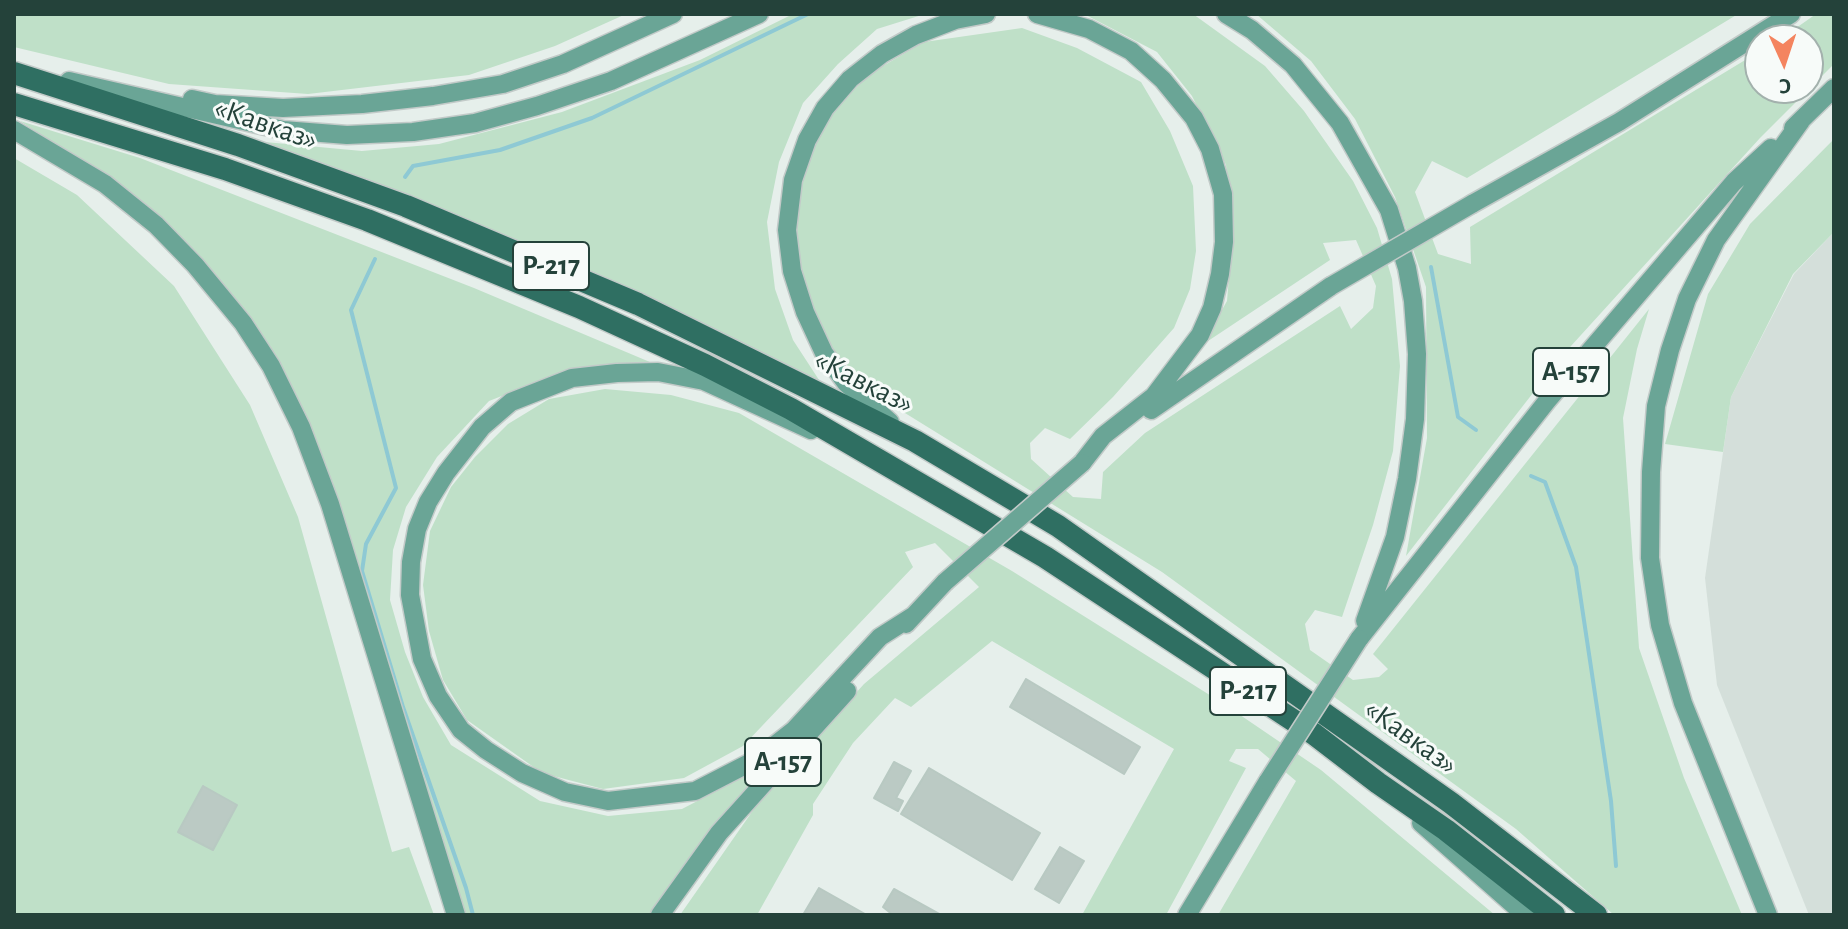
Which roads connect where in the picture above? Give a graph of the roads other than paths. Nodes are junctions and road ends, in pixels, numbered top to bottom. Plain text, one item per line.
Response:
1 (673, 14) edge
2 (759, 14) edge
3 (986, 14) edge
4 (1037, 14) edge
5 (1226, 14) edge
6 (1791, 14) edge
7 (14, 70) edge
8 (1834, 88) edge
9 (14, 104) edge
10 (1801, 121) junction
11 (14, 130) edge
12 (915, 441) junction
13 (849, 445) junction
14 (1082, 463) junction
15 (913, 616) junction
16 (1359, 639) junction
17 (1378, 783) junction
18 (456, 915) edge
19 (660, 915) edge
20 (1187, 915) edge
21 (1525, 915) edge
22 (1554, 915) edge
23 (1596, 915) edge
24 (1768, 915) edge

1 - 7 main road
2 - 7 main road
3 - 12 main road
4 - 14 main road
5 - 16 main road
6 - 14 main road, А-157, bridge
7 - 12 highway, «Кавказ» / Р-217
8 - 10 main road, А-157
9 - 13 highway, «Кавказ» / Р-217
10 - 16 main road, А-157
10 - 24 main road
11 - 18 main road
12 - 23 highway, «Кавказ» / Р-217
13 - 15 main road
13 - 17 highway, «Кавказ» / Р-217
14 - 15 main road, А-157, bridge
15 - 19 main road, А-157
16 - 20 main road, А-157, bridge
17 - 21 main road
17 - 22 highway, «Кавказ» / Р-217

